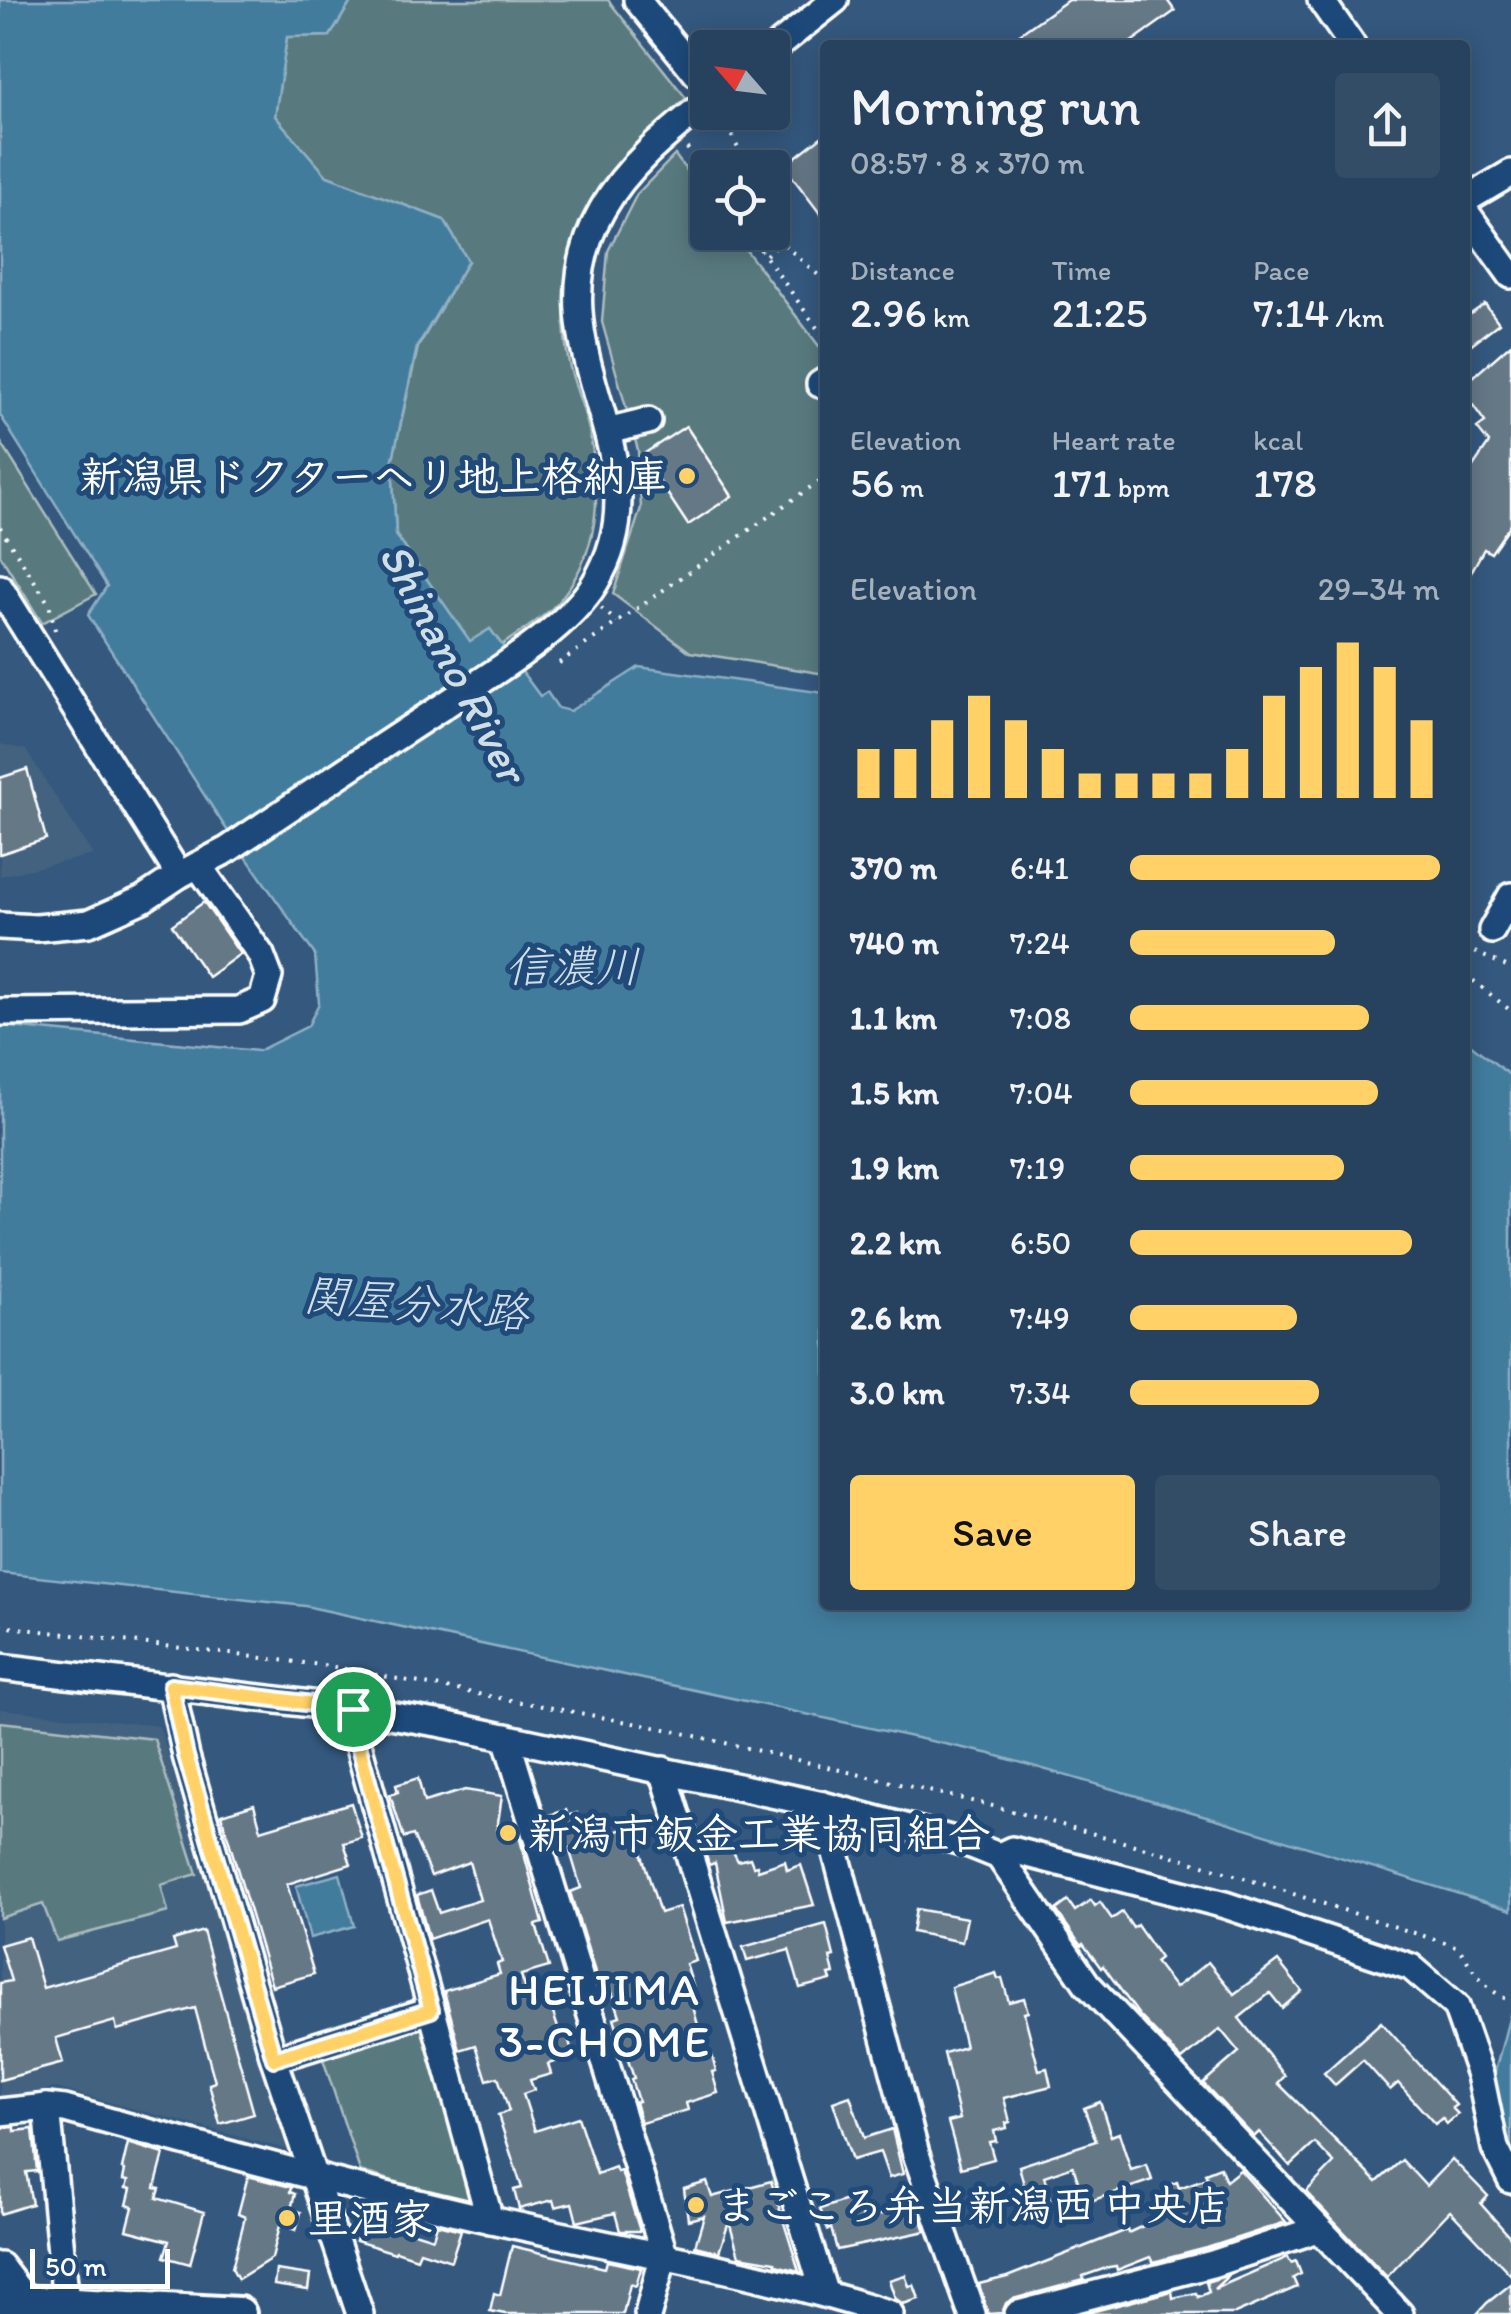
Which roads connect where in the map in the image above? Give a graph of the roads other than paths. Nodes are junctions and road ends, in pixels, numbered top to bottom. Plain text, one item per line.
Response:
1 (637, 0) edge
2 (835, 0) edge
3 (1321, 0) edge
4 (790, 36) edge
5 (1349, 40) edge
6 (690, 65) edge
7 (690, 115) edge
8 (1511, 173) edge
9 (1470, 213) edge
10 (1470, 220) edge
11 (1511, 275) edge
12 (648, 421) dead end
13 (607, 430) junction
14 (0, 588) edge
15 (188, 870) junction
16 (1511, 896) edge
17 (0, 926) edge
18 (1492, 930) dead end
19 (0, 1012) edge
20 (0, 1667) edge
21 (171, 1686) junction
22 (353, 1709) junction
23 (506, 1737) junction
24 (663, 1770) junction
25 (823, 1805) junction
26 (999, 1856) junction
27 (431, 2010) junction
28 (274, 2059) junction
29 (47, 2107) junction
30 (0, 2112) edge
31 (312, 2174) junction
32 (1511, 2180) edge
33 (490, 2220) junction
34 (1318, 2230) junction
35 (664, 2254) junction
36 (0, 2266) edge
37 (824, 2292) junction
38 (14, 2302) edge
39 (65, 2309) edge
40 (239, 2314) edge
41 (360, 2314) edge
42 (648, 2314) edge
43 (890, 2314) edge
44 (972, 2314) edge
45 (1018, 2314) edge
46 (1400, 2314) edge

1 - 6 street
2 - 4 street
3 - 5 street
7 - 13 street
8 - 9 street
10 - 11 street
12 - 13 street
13 - 15 street
14 - 15 street
15 - 17 street
15 - 19 street
16 - 18 street
20 - 21 street
21 - 22 street
21 - 28 street
22 - 23 street
22 - 27 street
23 - 24 street
23 - 35 street
24 - 25 street
24 - 37 street
25 - 26 street
25 - 44 street
26 - 32 street
26 - 34 street
27 - 28 street
27 - 33 street
28 - 31 street
29 - 30 street
29 - 31 street
29 - 39 street
31 - 33 street
31 - 41 street
33 - 35 street
34 - 45 street
34 - 46 street
35 - 37 street
35 - 42 street
36 - 38 street
37 - 43 street
38 - 39 main road
39 - 40 main road

